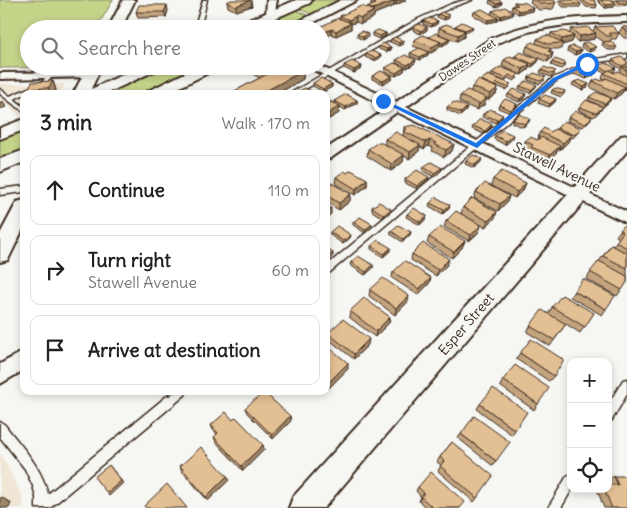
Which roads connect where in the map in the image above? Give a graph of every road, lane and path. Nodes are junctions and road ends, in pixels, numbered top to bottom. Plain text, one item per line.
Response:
1 (129, 0) edge
2 (205, 0) edge
3 (272, 0) edge
4 (306, 0) edge
5 (351, 0) edge
6 (470, 0) edge
7 (271, 15) junction
8 (119, 20) edge
9 (199, 20) edge
10 (260, 20) edge
11 (309, 20) edge
12 (627, 20) edge
13 (627, 56) edge
14 (330, 72) edge
15 (59, 75) edge
16 (91, 75) edge
17 (138, 75) edge
18 (192, 75) edge
19 (325, 75) edge
20 (329, 75) edge
21 (0, 76) edge
22 (50, 76) junction
23 (115, 88) edge
24 (28, 90) edge
25 (83, 90) edge
26 (161, 90) edge
27 (299, 90) edge
28 (0, 91) edge
29 (20, 93) edge
30 (9, 98) junction
31 (20, 107) edge
32 (397, 107) junction
33 (20, 126) edge
34 (0, 134) edge
35 (627, 140) edge
36 (477, 146) junction
37 (330, 152) edge
38 (20, 157) edge
39 (0, 166) edge
40 (20, 190) edge
41 (0, 192) edge
42 (579, 195) junction
43 (20, 215) edge
44 (627, 218) edge
45 (0, 254) edge
46 (330, 268) edge
47 (20, 363) edge
48 (0, 376) edge
49 (627, 384) edge
50 (176, 395) edge
51 (612, 409) edge
52 (0, 428) edge
53 (567, 487) edge
54 (43, 507) edge
55 (304, 508) edge
56 (554, 508) edge

1 - 8 street
2 - 9 lane
3 - 7 street
4 - 7 street
5 - 11 street
6 - 14 lane
7 - 10 street
12 - 32 street, Dawes Street
13 - 36 lane
15 - 22 street
16 - 25 street
17 - 23 street
18 - 26 street
19 - 27 lane
20 - 32 street, Stawell Avenue
21 - 22 street
22 - 24 lane
28 - 30 lane
29 - 30 lane
30 - 31 lane
32 - 36 street, Stawell Avenue
32 - 37 street, Dawes Street
33 - 34 street
35 - 42 street, Esper Street
36 - 42 street, Stawell Avenue
36 - 46 lane
38 - 39 street
40 - 41 lane
42 - 44 street, Stawell Avenue
42 - 55 street, Esper Street
43 - 45 street
47 - 48 street
49 - 51 lane
50 - 54 lane
52 - 54 lane
53 - 56 lane

